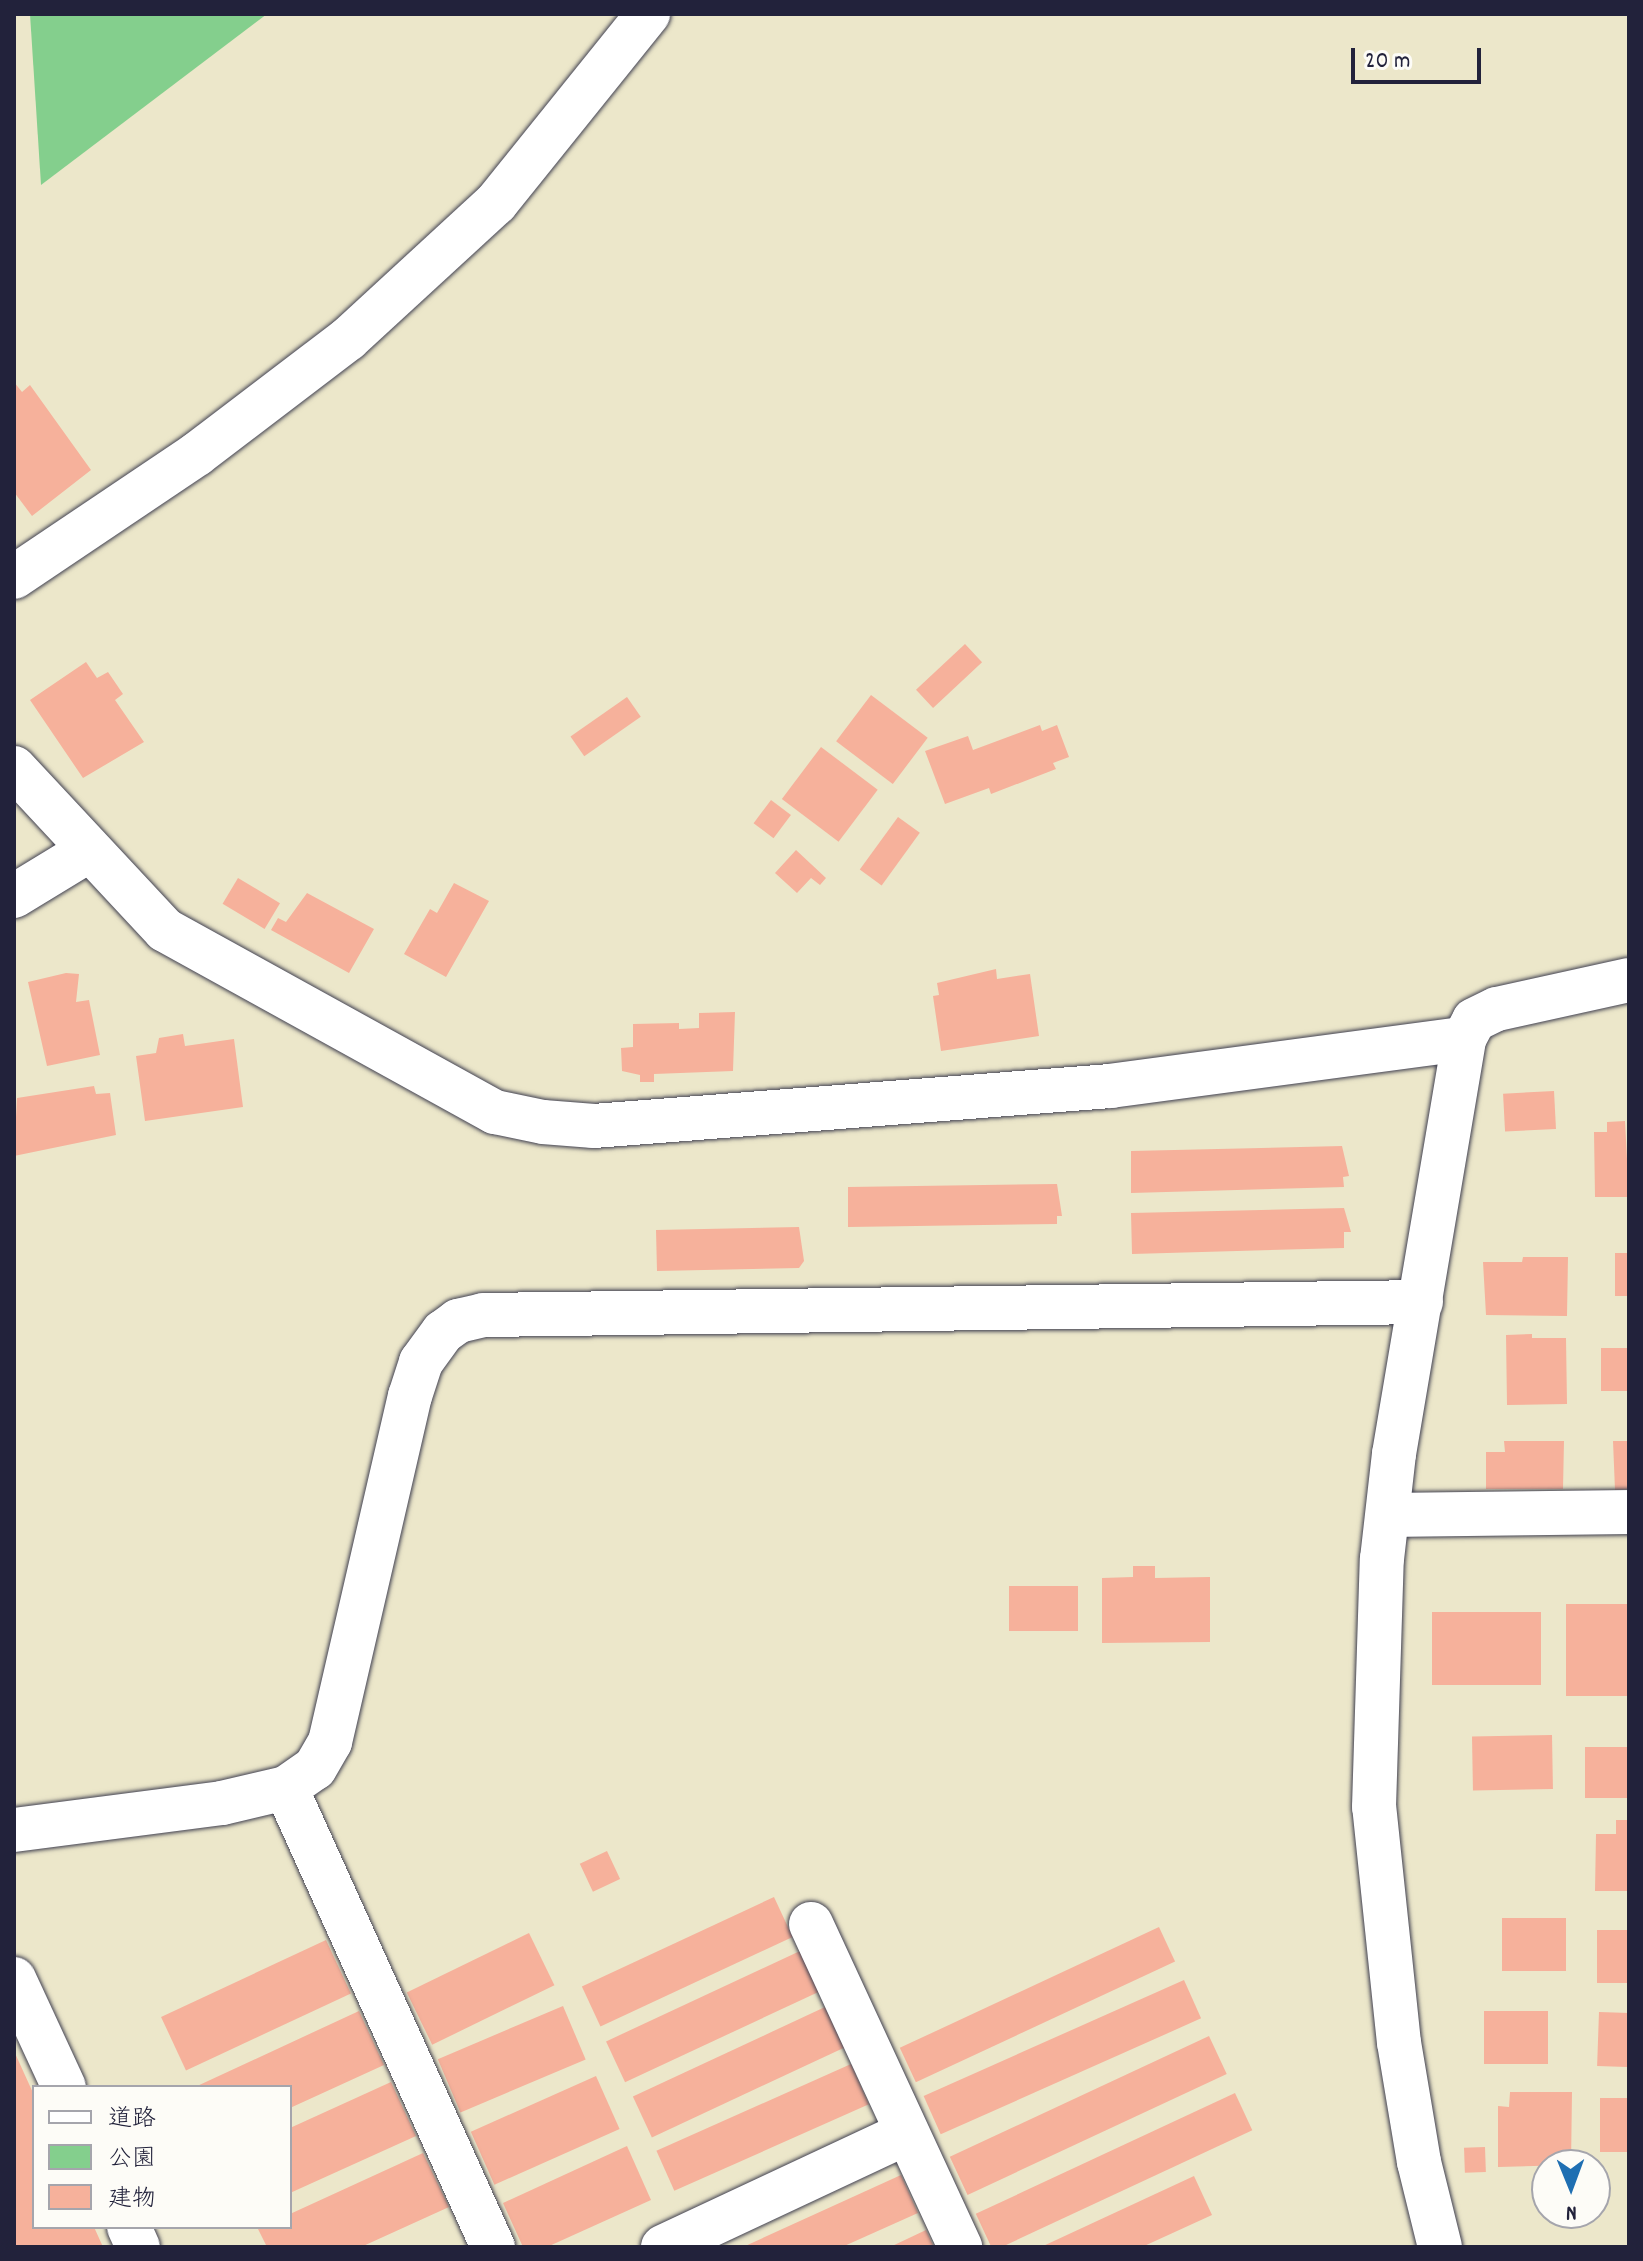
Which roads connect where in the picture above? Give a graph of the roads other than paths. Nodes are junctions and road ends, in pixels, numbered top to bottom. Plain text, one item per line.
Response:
1 (648, 14) edge
2 (14, 577) edge
3 (14, 768) edge
4 (88, 851) junction
5 (14, 896) edge
6 (1629, 980) edge
7 (1464, 1039) junction
8 (1421, 1302) junction
9 (1629, 1512) edge
10 (1388, 1515) junction
11 (286, 1788) junction
12 (14, 1830) edge
13 (811, 1924) dead end
14 (14, 1979) edge
15 (63, 2085) edge
16 (906, 2133) junction
17 (493, 2247) edge
18 (663, 2247) edge
19 (960, 2247) edge
20 (1440, 2247) edge

1 - 2 street
3 - 4 street
4 - 5 street
4 - 7 street
6 - 7 street
7 - 8 street
8 - 10 street
8 - 11 street
9 - 10 street
10 - 20 street
11 - 12 street
11 - 17 street
13 - 16 street
14 - 15 street
16 - 18 street
16 - 19 street

